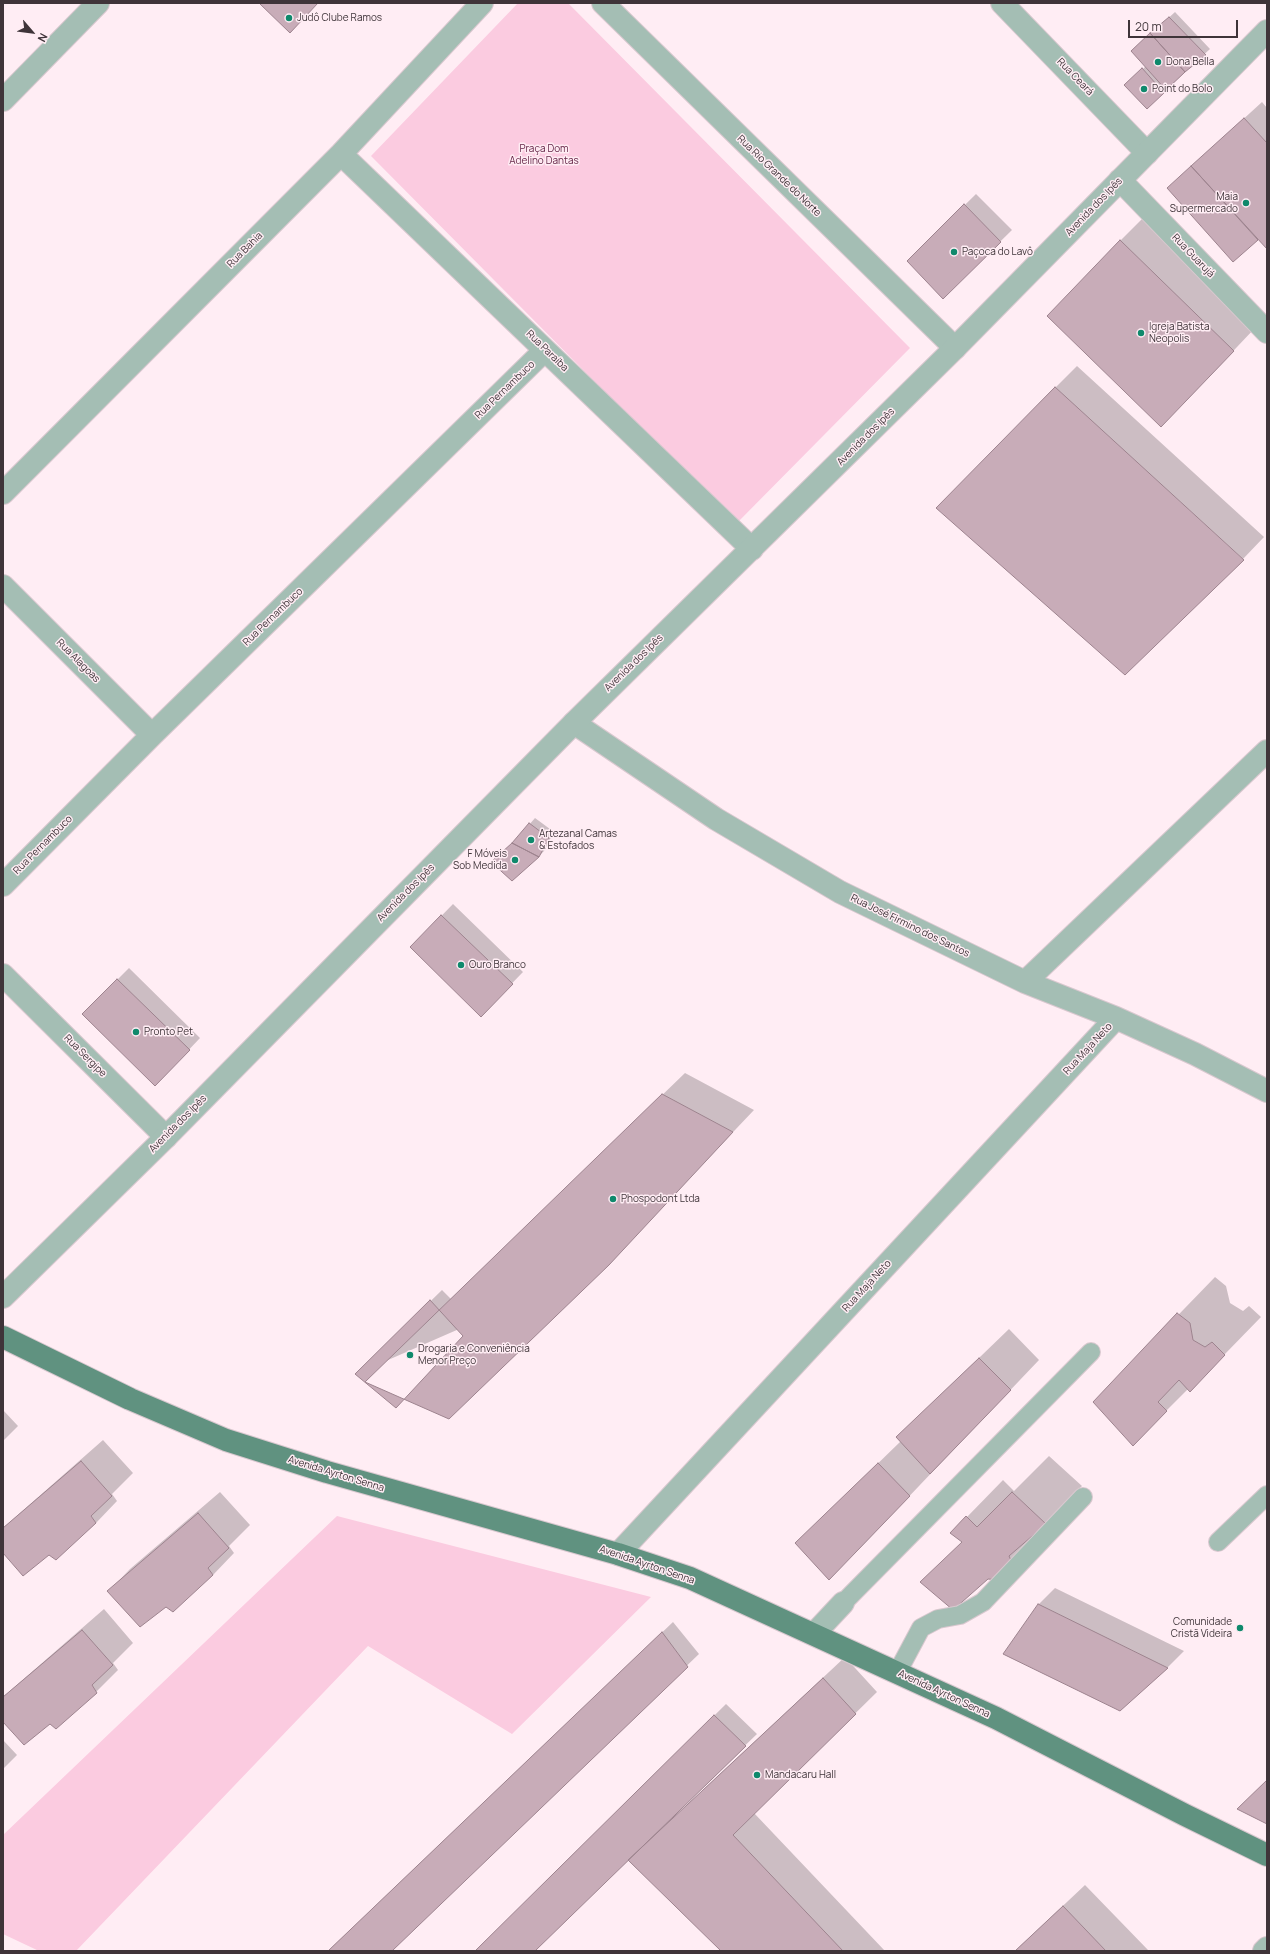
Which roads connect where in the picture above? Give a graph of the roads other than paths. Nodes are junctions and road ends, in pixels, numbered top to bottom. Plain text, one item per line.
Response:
1 (98, 3) edge
2 (482, 3) edge
3 (604, 3) edge
4 (1002, 3) edge
5 (1267, 31) edge
6 (3, 100) edge
7 (1147, 153) junction
8 (341, 154) junction
9 (1120, 180) junction
10 (1267, 332) edge
11 (955, 348) junction
12 (545, 350) junction
13 (3, 493) edge
14 (752, 548) junction
15 (3, 586) edge
16 (574, 723) junction
17 (152, 735) junction
18 (1267, 751) edge
19 (3, 885) edge
20 (3, 975) edge
21 (1025, 982) junction
22 (1116, 1018) junction
23 (1267, 1091) edge
24 (166, 1137) junction
25 (3, 1297) edge
26 (3, 1337) edge
27 (1091, 1352) dead end
28 (1267, 1495) edge
29 (1083, 1497) dead end
30 (1218, 1542) dead end
31 (618, 1554) junction
32 (843, 1603) joint
33 (814, 1634) junction
34 (897, 1673) junction
35 (1267, 1855) edge
36 (1267, 1948) edge
37 (1264, 1951) edge

1 - 6 street
2 - 8 street, Rua Bahia
3 - 11 street, Rua Rio Grande do Norte
4 - 7 street, Rua Ceará
5 - 7 street, Avenida dos Ipês
7 - 9 street, Avenida dos Ipês
8 - 12 street, Rua Paraíba
8 - 13 street, Rua Bahia
9 - 10 street, Rua Guarujá
9 - 11 street, Avenida dos Ipês
11 - 14 street, Avenida dos Ipês
12 - 14 street, Rua Paraíba
12 - 17 street, Rua Pernambuco
14 - 16 street, Avenida dos Ipês
15 - 17 street, Rua Alagoas
16 - 21 street, Rua José Firmino dos Santos
16 - 24 street, Avenida dos Ipês
17 - 19 street, Rua Pernambuco
18 - 21 street
20 - 24 street, Rua Sergipe
21 - 22 street, Rua José Firmino dos Santos
22 - 23 street, Rua José Firmino dos Santos
22 - 31 street, Rua Maja Neto
24 - 25 street, Avenida dos Ipês
26 - 31 main road, Avenida Ayrton Senna
27 - 32 lane
28 - 30 lane
29 - 34 lane
31 - 33 main road, Avenida Ayrton Senna
32 - 33 street
33 - 34 main road, Avenida Ayrton Senna
34 - 35 main road, Avenida Ayrton Senna
36 - 37 street

